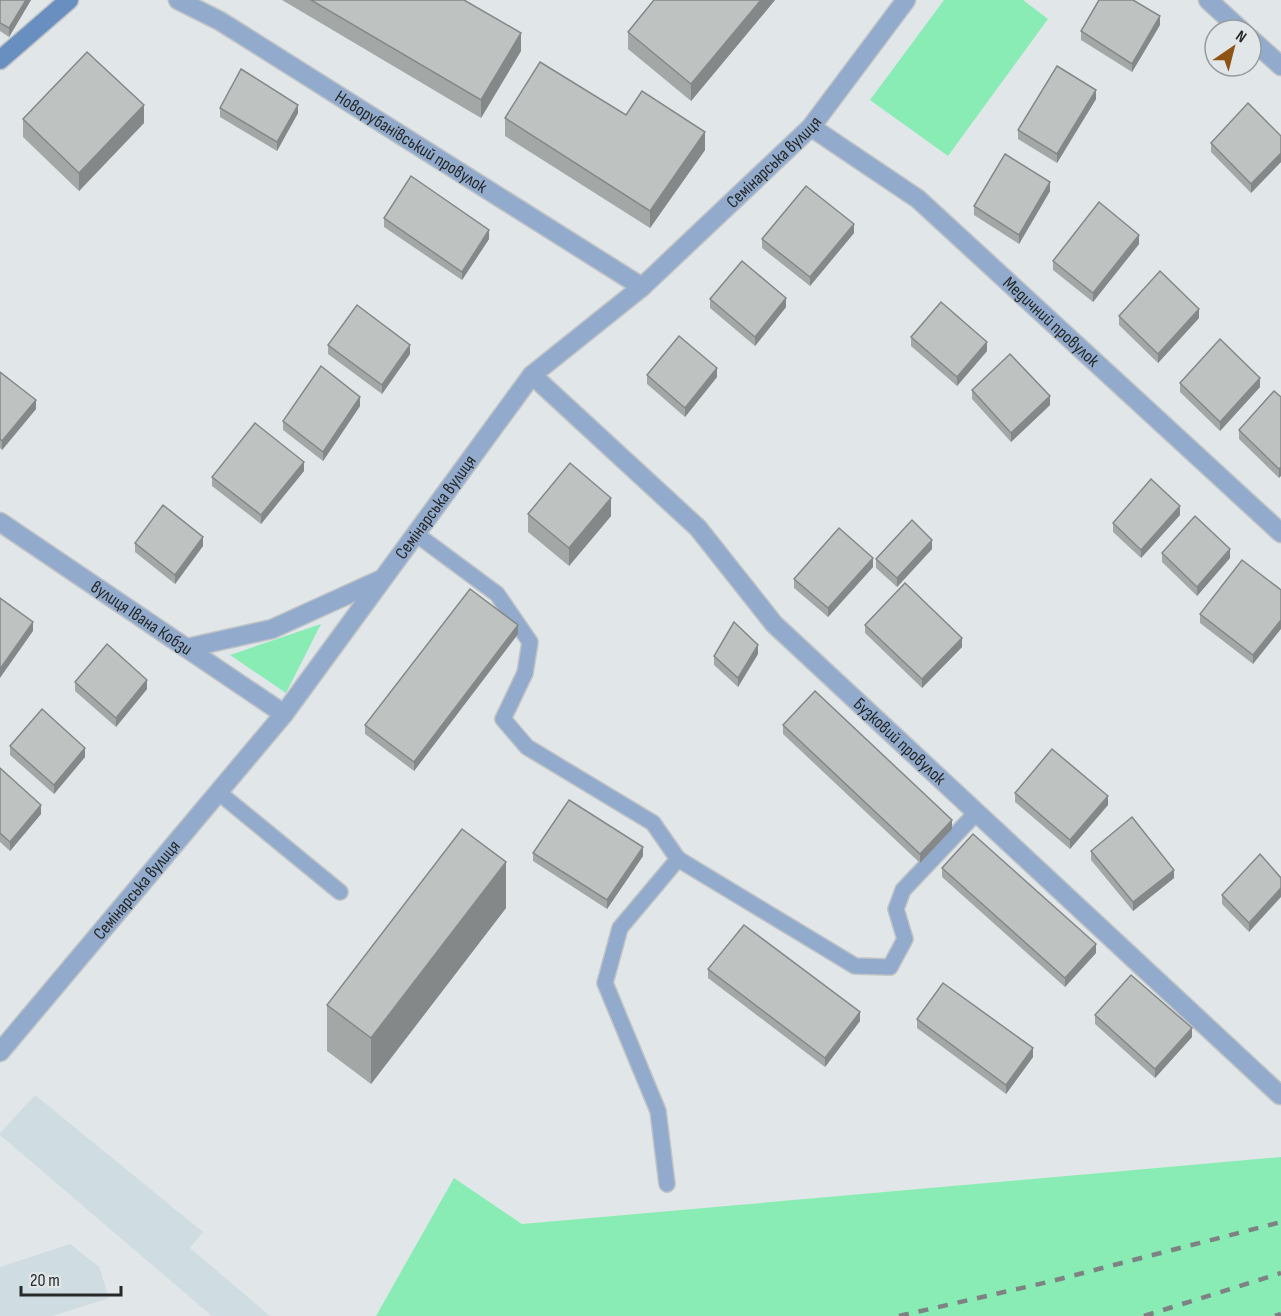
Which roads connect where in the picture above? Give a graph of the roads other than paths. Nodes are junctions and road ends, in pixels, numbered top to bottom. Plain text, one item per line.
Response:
1 (69, 0) edge
2 (178, 0) edge
3 (906, 0) edge
4 (1208, 0) edge
5 (1228, 18) edge
6 (1263, 50) edge
7 (0, 60) edge
8 (1281, 66) edge
9 (811, 127) junction
10 (642, 287) junction
11 (532, 375) junction
12 (0, 522) edge
13 (1281, 533) edge
14 (416, 534) junction
15 (384, 578) junction
16 (187, 648) junction
17 (284, 714) junction
18 (218, 792) junction
19 (977, 812) junction
20 (678, 859) junction
21 (340, 892) dead end
22 (0, 1052) edge
23 (1280, 1095) edge
24 (667, 1184) dead end

1 - 7 street
2 - 10 street, Новорубанівський провулок
3 - 9 street, Семінарська вулиця
4 - 5 street
6 - 8 street
9 - 10 street, Семінарська вулиця
9 - 13 street, Медичний провулок
10 - 11 street, Семінарська вулиця
11 - 14 street, Семінарська вулиця
11 - 19 street, Бузковий провулок
12 - 16 street, вулиця Івана Кобзи
14 - 15 street, Семінарська вулиця
14 - 20 lane
15 - 16 street
15 - 17 street, Семінарська вулиця
16 - 17 street, вулиця Івана Кобзи
17 - 18 street, Семінарська вулиця
18 - 21 lane
18 - 22 street, Семінарська вулиця
19 - 20 lane
19 - 23 street, Бузковий провулок
20 - 24 lane

